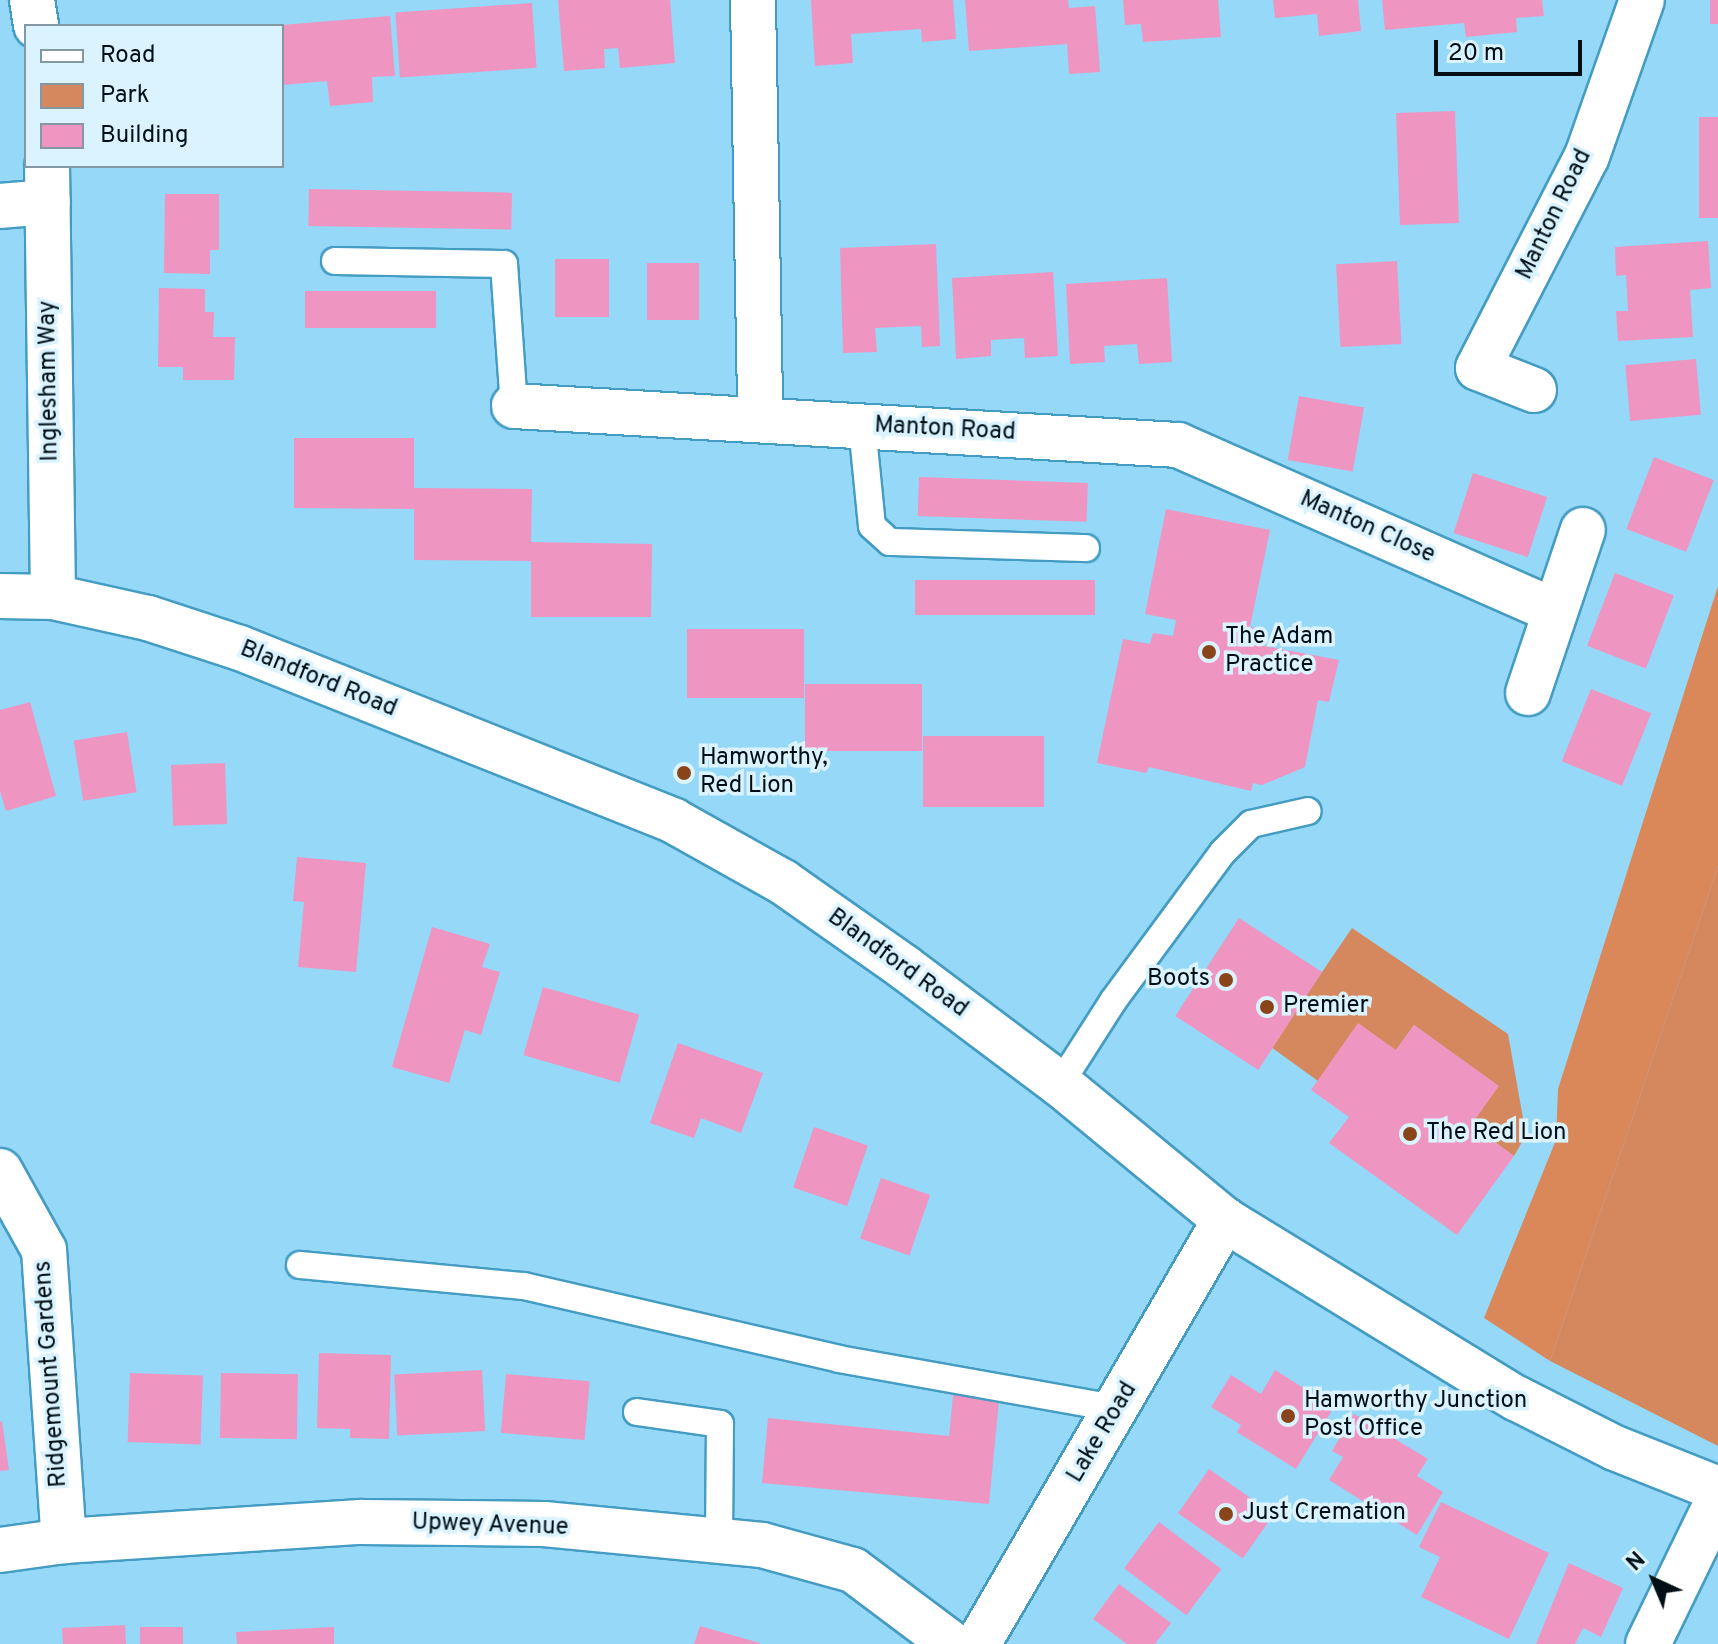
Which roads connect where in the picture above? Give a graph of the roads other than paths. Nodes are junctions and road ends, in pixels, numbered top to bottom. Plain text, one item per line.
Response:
1 (32, 0) edge
2 (753, 0) edge
3 (1642, 0) edge
4 (36, 24) edge
5 (48, 184) edge
6 (0, 206) edge
7 (335, 261) dead end
8 (1534, 390) dead end
9 (514, 406) joint
10 (760, 417) junction
11 (862, 426) junction
12 (1178, 445) joint
13 (1583, 530) dead end
14 (1086, 548) dead end
15 (0, 596) edge
16 (53, 597) junction
17 (1555, 611) junction
18 (1528, 693) dead end
19 (1308, 811) dead end
20 (1060, 1084) junction
21 (0, 1171) edge
22 (1225, 1220) junction
23 (300, 1265) dead end
24 (1119, 1409) junction
25 (637, 1412) dead end
26 (1718, 1489) edge
27 (1718, 1500) edge
28 (64, 1541) junction
29 (719, 1544) junction
30 (0, 1550) edge
31 (952, 1644) edge
32 (978, 1644) edge
33 (1648, 1644) edge

1 - 4 street
2 - 10 street
3 - 8 street, Manton Road
5 - 6 street
5 - 16 street, Inglesham Way
7 - 9 lane
9 - 10 street, Manton Road
10 - 11 street, Manton Road
11 - 12 street, Manton Road
11 - 14 lane
12 - 17 street, Manton Close
13 - 17 street
15 - 16 street, Blandford Road
16 - 20 street, Blandford Road
17 - 18 street
19 - 20 lane
20 - 22 street, Blandford Road
21 - 28 street, Ridgemount Gardens
22 - 24 street, Lake Road
22 - 26 street, Blandford Road
23 - 24 lane
24 - 32 street, Lake Road
25 - 29 lane
27 - 33 street
28 - 29 street, Upwey Avenue
28 - 30 street, Upwey Avenue
29 - 31 street, Upwey Avenue

